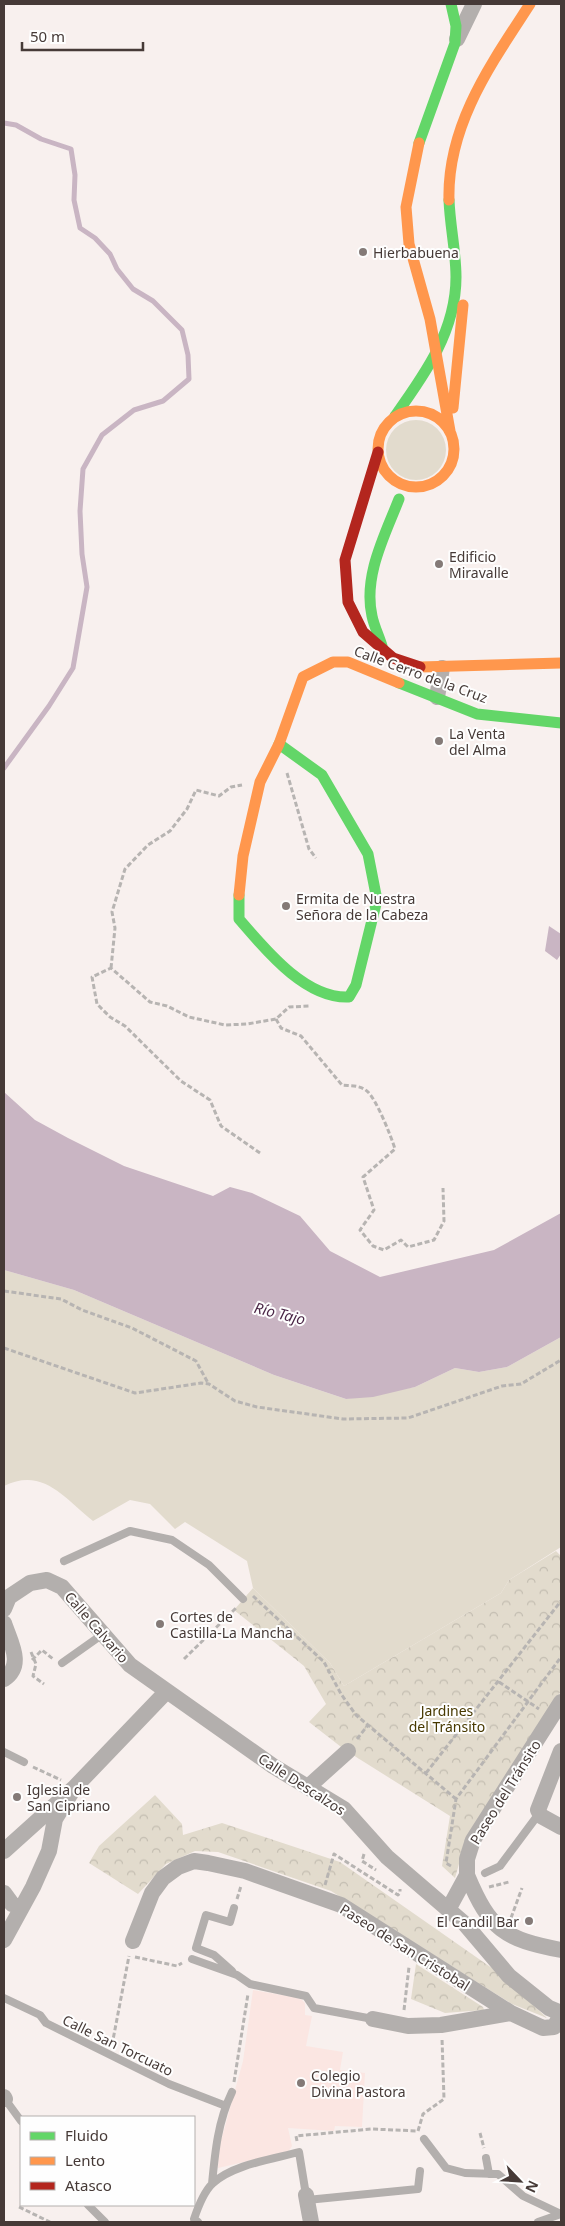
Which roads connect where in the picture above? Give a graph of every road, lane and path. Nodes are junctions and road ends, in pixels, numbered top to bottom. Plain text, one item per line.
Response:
1 (451, 4) edge
2 (474, 4) edge
3 (530, 4) edge
4 (455, 43) junction
5 (457, 278) junction
6 (421, 290) junction
7 (422, 336) dead end
8 (437, 353) junction
9 (410, 374) dead end
10 (395, 416) junction
11 (450, 431) junction
12 (378, 452) junction
13 (417, 487) junction
14 (399, 499) junction
15 (382, 509) dead end
16 (368, 524) dead end
17 (348, 546) junction
18 (384, 652) junction
19 (561, 663) edge
20 (442, 668) junction
21 (437, 697) junction
22 (561, 723) edge
23 (279, 744) junction
24 (286, 772) dead end
25 (260, 782) junction
26 (316, 858) dead end
27 (111, 968) junction
28 (314, 1006) dead end
29 (276, 1019) junction
30 (260, 1153) dead end
31 (443, 1188) dead end
32 (4, 1291) edge
33 (4, 1348) edge
34 (561, 1360) edge
35 (209, 1384) junction
36 (64, 1561) dead end
37 (242, 1601) junction
38 (561, 1601) edge
39 (4, 1609) edge
40 (4, 1623) edge
41 (103, 1634) junction
42 (30, 1645) dead end
43 (561, 1657) edge
44 (33, 1659) junction
45 (184, 1659) dead end
46 (59, 1662) joint
47 (29, 1666) dead end
48 (4, 1679) edge
49 (499, 1682) junction
50 (44, 1684) dead end
51 (167, 1691) junction
52 (529, 1702) junction
53 (561, 1703) edge
54 (551, 1718) junction
55 (348, 1751) dead end
56 (561, 1751) edge
57 (4, 1752) edge
58 (24, 1762) dead end
59 (426, 1773) junction
60 (308, 1787) junction
61 (74, 1788) junction
62 (456, 1799) junction
63 (541, 1816) junction
64 (561, 1827) edge
65 (373, 1842) junction
66 (4, 1850) edge
67 (245, 1871) junction
68 (485, 1873) dead end
69 (383, 1875) dead end
70 (467, 1875) junction
71 (396, 1884) dead end
72 (522, 1888) dead end
73 (321, 1898) junction
74 (234, 1908) joint
75 (449, 1908) junction
76 (506, 1933) junction
77 (4, 1940) edge
78 (131, 1949) junction
79 (410, 1949) junction
80 (561, 1950) edge
81 (192, 1959) joint
82 (237, 1975) junction
83 (250, 1984) junction
84 (4, 1998) edge
85 (510, 2013) junction
86 (561, 2014) edge
87 (373, 2019) joint
88 (403, 2025) junction
89 (441, 2025) junction
90 (111, 2054) junction
91 (232, 2092) joint
92 (5, 2098) edge
93 (226, 2106) junction
94 (20, 2120) edge
95 (424, 2139) dead end
96 (299, 2152) junction
97 (486, 2158) dead end
98 (420, 2171) dead end
99 (489, 2174) junction
100 (212, 2184) junction
101 (306, 2197) junction
102 (89, 2206) edge
103 (19, 2207) dead end
104 (561, 2214) edge
105 (50, 2222) edge
106 (105, 2222) edge
107 (198, 2222) edge
108 (311, 2222) edge
109 (538, 2222) edge

1 - 4 main road
2 - 4 street
3 - 5 main road
4 - 6 main road
5 - 8 main road
5 - 11 main road
6 - 7 main road
6 - 8 main road
8 - 10 main road
8 - 11 main road
9 - 10 main road
10 - 11 main road
10 - 12 main road
11 - 13 main road
12 - 13 main road
12 - 17 main road
13 - 14 main road
14 - 15 main road
14 - 18 main road
16 - 17 main road
17 - 18 main road
18 - 20 main road
19 - 20 main road
20 - 21 street
21 - 22 main road, Calle Cerro de la Cruz
21 - 23 main road, Calle Cerro de la Cruz
23 - 25 main road
23 - 25 main road
24 - 26 path
25 - 27 path
27 - 29 path
27 - 30 path
28 - 29 path
29 - 31 path
32 - 35 path
33 - 35 path
34 - 35 path
36 - 37 lane
37 - 45 path
37 - 59 path
38 - 49 path
39 - 41 street, Calle Calvario
40 - 48 street
41 - 46 lane
41 - 51 street, Calle Calvario
42 - 44 path
43 - 52 path
44 - 46 path
44 - 47 path
44 - 50 path
49 - 52 path
49 - 59 path
51 - 60 street, Calle Descalzos
51 - 61 street
52 - 54 path
52 - 62 path
53 - 54 street, Paseo del Tránsito
54 - 70 street, Paseo del Tránsito
55 - 60 street
56 - 63 street
57 - 58 lane
59 - 62 path
60 - 65 street, Calle Descalzos
61 - 66 street
61 - 77 street
62 - 70 path
63 - 64 street
63 - 68 lane
65 - 69 path
65 - 75 street, Calle Descalzos
67 - 73 street, Paseo de San Cristobal
67 - 74 path
67 - 78 street, Paseo de San Cristobal
70 - 75 street, Paseo del Tránsito
70 - 76 street
71 - 73 path
72 - 76 path
73 - 79 street, Paseo de San Cristobal
74 - 82 lane
75 - 86 street
76 - 80 street
78 - 81 path
78 - 90 path
79 - 85 street, Paseo de San Cristobal
79 - 88 path
81 - 82 lane
82 - 83 lane
83 - 87 lane
83 - 91 path
84 - 90 lane, Calle San Torcuato
85 - 86 street, Paseo de San Cristobal
85 - 89 street
87 - 88 street
88 - 89 street
89 - 96 path
90 - 93 lane, Calle San Torcuato
91 - 93 lane
92 - 94 lane
93 - 100 lane
95 - 99 lane
96 - 100 lane
96 - 101 lane
97 - 99 lane
98 - 101 lane
99 - 104 lane
100 - 107 lane
101 - 108 street
102 - 106 lane
103 - 105 path
104 - 109 lane

